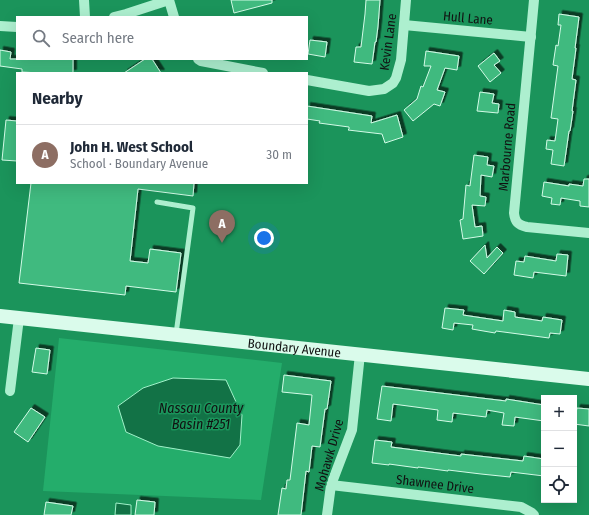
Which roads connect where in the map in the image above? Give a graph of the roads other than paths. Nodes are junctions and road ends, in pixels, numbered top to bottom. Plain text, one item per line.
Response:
1 (84, 0) edge
2 (169, 0) edge
3 (406, 0) edge
4 (534, 0) edge
5 (85, 16) edge
6 (118, 16) edge
7 (174, 16) edge
8 (404, 25) junction
9 (0, 26) edge
10 (16, 27) edge
11 (531, 37) junction
12 (200, 60) edge
13 (258, 72) edge
14 (308, 80) edge
15 (157, 202) dead end
16 (589, 233) edge
17 (0, 316) edge
18 (19, 318) junction
19 (176, 335) junction
20 (360, 354) junction
21 (589, 379) edge
22 (10, 391) dead end
23 (331, 485) junction
24 (327, 515) edge
25 (534, 515) edge

1 - 5 street
2 - 6 street
2 - 7 street
3 - 8 street, Kevin Lane
4 - 11 street, Marbourne Road
8 - 11 street, Hull Lane
8 - 14 street, Kevin Lane
9 - 10 street
11 - 16 street, Marbourne Road
12 - 13 street
15 - 19 lane
17 - 18 main road, Boundary Avenue
18 - 19 main road, Boundary Avenue
18 - 22 street
19 - 20 main road, Boundary Avenue
20 - 21 main road, Boundary Avenue
20 - 23 street, Mohawk Drive
23 - 24 street, Mohawk Drive
23 - 25 street, Shawnee Drive

